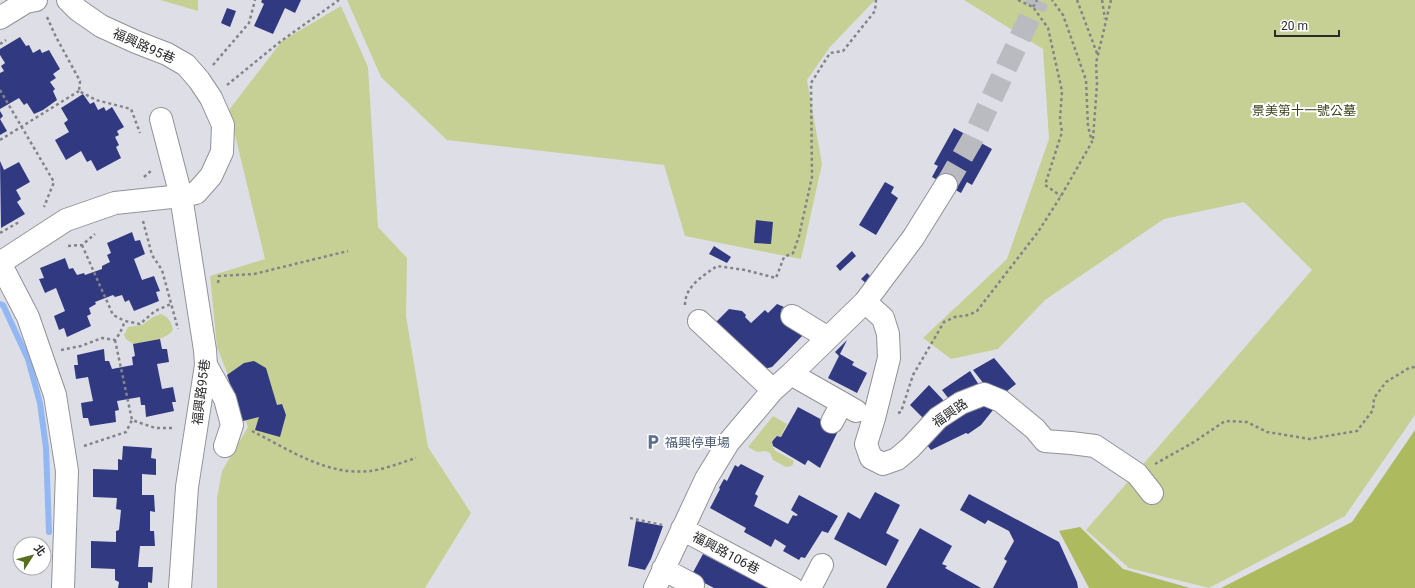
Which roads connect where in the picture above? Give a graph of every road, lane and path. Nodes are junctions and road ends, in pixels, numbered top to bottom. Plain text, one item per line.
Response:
1 (68, 0) edge
2 (255, 0) edge
3 (339, 0) edge
4 (876, 0) edge
5 (1018, 0) edge
6 (1037, 0) edge
7 (1052, 0) edge
8 (1077, 0) edge
9 (1102, 0) edge
10 (1111, 0) edge
11 (41, 8) edge
12 (1033, 8) junction
13 (0, 18) edge
14 (1106, 21) junction
15 (1098, 57) junction
16 (199, 80) junction
17 (0, 90) edge
18 (79, 91) junction
19 (211, 98) junction
20 (161, 119) dead end
21 (21, 127) junction
22 (143, 138) dead end
23 (0, 140) edge
24 (1092, 142) junction
25 (154, 167) dead end
26 (138, 178) dead end
27 (946, 185) tunnel mouth
28 (181, 196) junction
29 (1061, 196) junction
30 (51, 206) dead end
31 (25, 219) dead end
32 (137, 219) dead end
33 (98, 232) dead end
34 (0, 234) edge
35 (82, 245) junction
36 (61, 246) dead end
37 (348, 252) dead end
38 (0, 263) edge
39 (218, 283) dead end
40 (870, 296) junction
41 (171, 304) junction
42 (792, 316) dead end
43 (125, 321) junction
44 (699, 321) joint
45 (178, 330) dead end
46 (828, 338) junction
47 (115, 340) junction
48 (58, 343) dead end
49 (61, 350) junction
50 (63, 357) dead end
51 (206, 365) junction
52 (1415, 367) edge
53 (791, 374) junction
54 (773, 390) junction
55 (858, 410) junction
56 (132, 420) junction
57 (832, 422) dead end
58 (232, 425) junction
59 (179, 427) dead end
60 (226, 446) dead end
61 (80, 447) dead end
62 (416, 458) dead end
63 (1136, 474) junction
64 (1152, 493) dead end
65 (630, 518) dead end
66 (682, 529) junction
67 (822, 565) dead end
68 (659, 579) edge
69 (693, 585) dead end
70 (63, 588) edge
71 (180, 588) edge
72 (792, 588) edge
73 (810, 588) edge

1 - 16 street, 福興路95巷
2 - 16 path
3 - 19 path
4 - 44 path
5 - 12 path
6 - 12 path
7 - 24 path
8 - 15 path
9 - 14 path
10 - 14 path
11 - 13 street
11 - 18 path
12 - 29 path
14 - 15 path
15 - 24 path
16 - 19 street, 福興路95巷
17 - 21 path
18 - 21 path
18 - 22 path
19 - 28 street, 福興路95巷
20 - 28 street, 福興路95巷
21 - 23 path
21 - 30 path
24 - 29 path
25 - 26 path
27 - 40 street
28 - 38 street, 福興路95巷
28 - 51 street, 福興路95巷
29 - 55 path
31 - 34 path
32 - 41 path
33 - 35 path
35 - 36 path
35 - 43 path
37 - 39 path
38 - 70 street, 福興路95巷
40 - 46 street
40 - 55 street, 福興路
41 - 43 path
41 - 45 path
42 - 46 street
43 - 47 path
44 - 54 street
46 - 53 street
47 - 49 path
47 - 56 path
48 - 49 path
49 - 50 path
51 - 58 street
51 - 71 street, 福興路95巷
52 - 63 path
53 - 54 street
53 - 55 street
54 - 66 street
55 - 57 street
55 - 63 street, 福興路
56 - 59 path
56 - 61 path
58 - 60 street
58 - 62 path
63 - 64 street, 福興路
65 - 66 path
66 - 68 street
66 - 72 street, 福興路106巷
67 - 73 street
68 - 69 street

